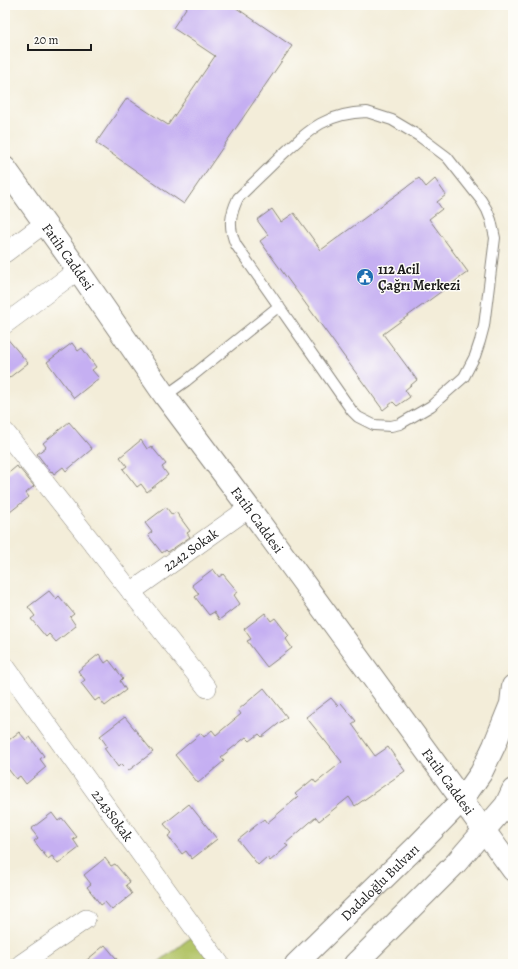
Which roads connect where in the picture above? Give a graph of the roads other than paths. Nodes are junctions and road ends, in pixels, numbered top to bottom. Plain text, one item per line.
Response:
1 (5, 168) edge
2 (45, 223) junction
3 (5, 253) edge
4 (78, 270) junction
5 (279, 306) junction
6 (5, 324) edge
7 (164, 396) junction
8 (5, 432) edge
9 (249, 508) junction
10 (132, 592) junction
11 (5, 666) edge
12 (513, 686) edge
13 (207, 688) dead end
14 (513, 790) edge
15 (462, 800) junction
16 (484, 831) junction
17 (513, 870) edge
18 (86, 920) dead end
19 (20, 964) edge
20 (220, 964) edge
21 (296, 964) edge
22 (355, 964) edge

1 - 2 street, Fatih Caddesi
2 - 3 street
2 - 4 street, Fatih Caddesi
4 - 6 street
4 - 7 street, Fatih Caddesi
5 - 5 lane
5 - 7 lane
7 - 9 street, Fatih Caddesi
8 - 10 street
9 - 10 street, 2242 Sokak
9 - 15 street, Fatih Caddesi
10 - 13 street
11 - 20 street, 2243Sokak
12 - 15 street, Dadaloğlu Bulvarı
14 - 16 street
15 - 16 street, Fatih Caddesi
15 - 21 street, Dadaloğlu Bulvarı
16 - 17 street, Fatih Caddesi
16 - 22 street
18 - 19 street

